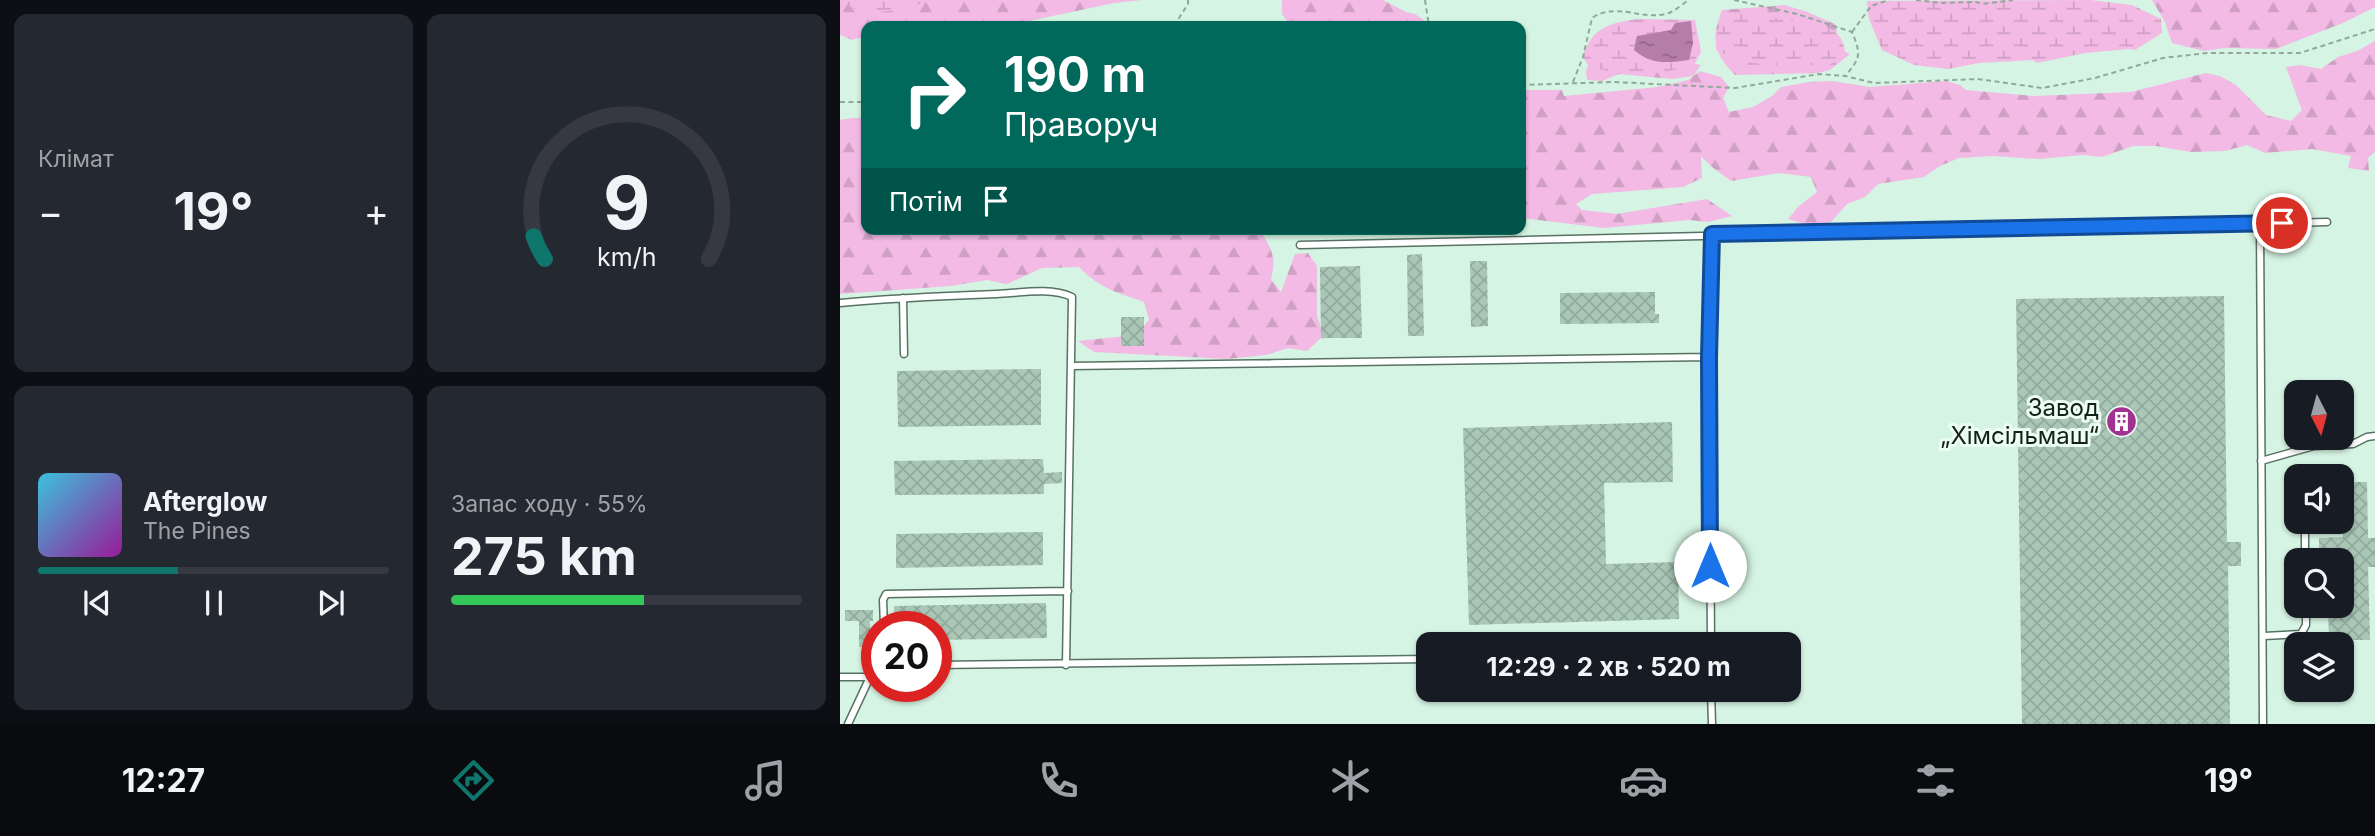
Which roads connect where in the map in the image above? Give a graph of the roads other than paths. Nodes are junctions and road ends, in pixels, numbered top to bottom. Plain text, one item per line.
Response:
1 (2327, 222) dead end
2 (2260, 223) junction
3 (1712, 234) junction
4 (1300, 245) dead end
5 (904, 298) junction
6 (840, 303) edge
7 (904, 354) dead end
8 (1709, 357) junction
9 (1071, 366) junction
10 (2375, 436) edge
11 (2261, 461) junction
12 (1068, 591) junction
13 (883, 611) edge
14 (2306, 618) edge
15 (1711, 632) edge
16 (2264, 636) junction
17 (1416, 659) edge
18 (952, 665) edge
19 (1066, 665) junction
20 (840, 677) edge
21 (861, 677) edge
22 (861, 696) edge
23 (1711, 702) edge
24 (848, 724) edge
25 (1712, 724) edge
26 (2263, 724) edge

1 - 2 lane
2 - 3 lane
2 - 11 lane
3 - 4 lane
3 - 8 lane
5 - 6 lane
5 - 7 lane
5 - 9 lane
8 - 9 lane
8 - 15 lane
9 - 12 lane
10 - 11 lane
11 - 16 lane
12 - 13 lane
12 - 19 lane
14 - 16 lane
16 - 26 lane
17 - 19 lane
18 - 19 lane
20 - 21 lane
22 - 24 lane
23 - 25 lane

